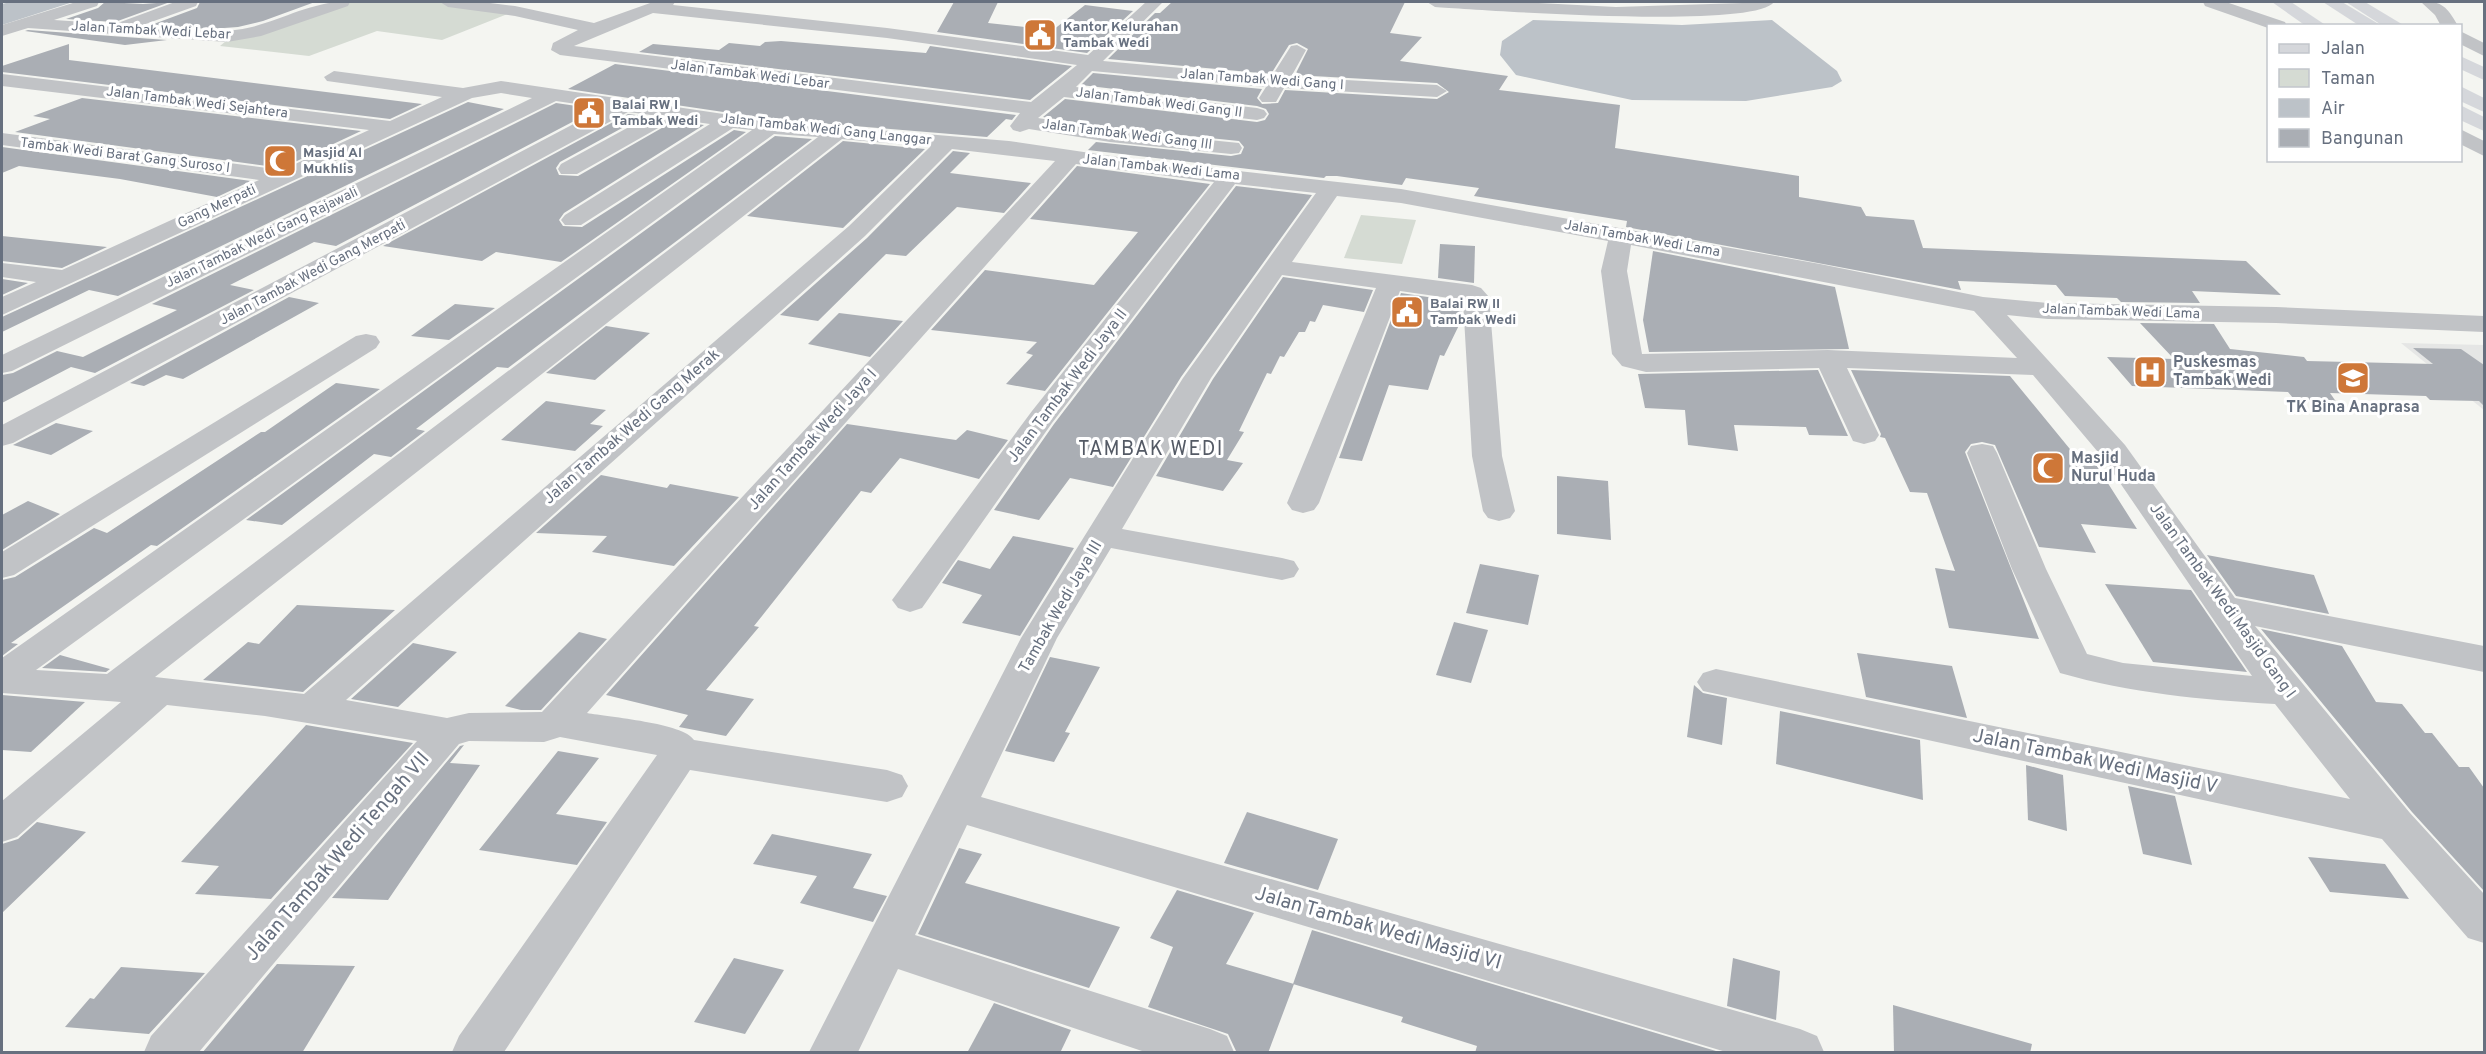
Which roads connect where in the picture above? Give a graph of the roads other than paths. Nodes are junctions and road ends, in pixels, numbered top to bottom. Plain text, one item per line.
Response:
1 (90, 2) edge
2 (190, 2) edge
3 (342, 2) edge
4 (448, 2) edge
5 (1155, 2) edge
6 (1435, 2) edge
7 (1766, 2) edge
8 (2211, 2) edge
9 (2280, 2) edge
10 (2304, 2) edge
11 (2331, 2) edge
12 (2354, 2) edge
13 (2428, 2) edge
14 (512, 5) edge
15 (571, 5) dead end
16 (661, 5) edge
17 (546, 17) junction
18 (223, 21) dead end
19 (26, 23) junction
20 (2273, 24) edge
21 (2316, 24) edge
22 (2342, 24) edge
23 (2370, 24) edge
24 (2393, 24) edge
25 (2449, 24) edge
26 (595, 29) junction
27 (113, 30) junction
28 (2, 31) edge
29 (184, 36) junction
30 (2462, 37) edge
31 (1297, 50) dead end
32 (2484, 51) edge
33 (2462, 62) edge
34 (1088, 63) junction
35 (2484, 74) edge
36 (2462, 75) edge
37 (334, 77) dead end
38 (2, 80) edge
39 (1280, 83) junction
40 (501, 87) joint
41 (2484, 88) edge
42 (1060, 91) junction
43 (1437, 91) dead end
44 (2462, 93) edge
45 (465, 94) junction
46 (555, 94) junction
47 (905, 94) junction
48 (624, 106) junction
49 (2484, 106) edge
50 (2462, 112) edge
51 (670, 113) junction
52 (1257, 114) junction
53 (1030, 116) junction
54 (729, 121) junction
55 (2484, 125) edge
56 (392, 127) junction
57 (770, 127) junction
58 (846, 135) junction
59 (2462, 136) edge
60 (2, 140) edge
61 (947, 142) junction
62 (1009, 147) junction
63 (2484, 150) edge
64 (1069, 158) junction
65 (1225, 165) junction
66 (569, 169) dead end
67 (284, 177) junction
68 (1332, 187) junction
69 (573, 220) dead end
70 (1621, 235) junction
71 (1276, 267) junction
72 (2, 270) edge
73 (64, 278) junction
74 (1391, 281) junction
75 (1983, 305) junction
76 (2, 308) edge
77 (2484, 324) edge
78 (366, 342) dead end
79 (1828, 358) junction
80 (2, 365) edge
81 (2041, 367) junction
82 (1864, 435) dead end
83 (2, 437) edge
84 (1982, 453) dead end
85 (1303, 503) dead end
86 (1498, 511) dead end
87 (1102, 536) junction
88 (2, 567) edge
89 (1282, 569) dead end
90 (910, 600) dead end
91 (2224, 608) junction
92 (2484, 658) edge
93 (2, 678) edge
94 (1716, 682) dead end
95 (114, 689) junction
96 (159, 691) junction
97 (2286, 691) junction
98 (313, 708) junction
99 (556, 722) junction
100 (441, 734) junction
101 (680, 753) junction
102 (887, 786) dead end
103 (956, 806) junction
104 (2, 825) edge
105 (2395, 825) junction
106 (2484, 924) edge
107 (886, 945) junction
108 (168, 1053) edge
109 (476, 1053) edge
110 (833, 1053) edge
111 (1210, 1053) edge
112 (1800, 1053) edge

1 - 19 street
2 - 27 street
3 - 29 street, Jalan Tambak Wedi Lebar
4 - 14 street
5 - 34 street
6 - 7 street
8 - 20 street
9 - 21 main road
10 - 22 main road
11 - 23 main road
12 - 24 main road
13 - 25 street
14 - 17 street
15 - 17 street
16 - 26 street
16 - 34 street, Jalan Tambak Wedi Gang I
17 - 26 street
18 - 29 street
19 - 27 street, Jalan Tambak Wedi Lebar
19 - 28 street
26 - 47 street, Jalan Tambak Wedi Lebar
27 - 29 street, Jalan Tambak Wedi Lebar
30 - 32 street
31 - 39 street, Jalan Tambak Wedi Jaya II
33 - 35 main road
34 - 39 street, Jalan Tambak Wedi Gang I
34 - 42 street
36 - 41 main road
37 - 45 street
38 - 56 street, Jalan Tambak Wedi Sejahtera
39 - 43 street, Jalan Tambak Wedi Gang I
39 - 52 street, Jalan Tambak Wedi Jaya II
40 - 45 street, Gang Merpati
40 - 46 street, Jalan Tambak Wedi Gang Langgar
42 - 52 street, Jalan Tambak Wedi Gang II
42 - 53 street
44 - 49 main road
45 - 56 street, Gang Merpati
46 - 48 street, Jalan Tambak Wedi Gang Langgar
46 - 80 street, Jalan Tambak Wedi Gang Rajawali
47 - 53 street, Jalan Tambak Wedi Lebar
47 - 58 street
48 - 51 street, Jalan Tambak Wedi Gang Langgar
48 - 83 street, Jalan Tambak Wedi Gang Merpati
50 - 55 main road
51 - 54 street, Jalan Tambak Wedi Gang Langgar
51 - 66 street
52 - 65 street, Jalan Tambak Wedi Jaya II
53 - 62 street
53 - 65 street, Jalan Tambak Wedi Gang III
54 - 57 street, Jalan Tambak Wedi Gang Langgar
54 - 69 street
56 - 67 street, Gang Merpati
57 - 58 street, Jalan Tambak Wedi Gang Langgar
57 - 93 street
58 - 61 street, Jalan Tambak Wedi Gang Langgar
58 - 95 street
59 - 63 street
60 - 67 street, Tambak Wedi Barat Gang Suroso I
61 - 62 street, Jalan Tambak Wedi Gang Langgar
61 - 98 street, Jalan Tambak Wedi Gang Merak
62 - 64 street, Jalan Tambak Wedi Lama
64 - 65 street, Jalan Tambak Wedi Lama
64 - 99 street, Jalan Tambak Wedi Jaya I
65 - 68 street, Jalan Tambak Wedi Lama
65 - 90 street, Jalan Tambak Wedi Jaya II
67 - 73 street, Gang Merpati
68 - 70 street, Jalan Tambak Wedi Lama
68 - 71 street, Tambak Wedi Jaya III
70 - 75 street, Jalan Tambak Wedi Lama
70 - 79 street
71 - 74 street
71 - 87 street, Tambak Wedi Jaya III
72 - 73 street
73 - 76 street, Gang Merpati
74 - 85 street
74 - 86 street
75 - 77 street, Jalan Tambak Wedi Lama
75 - 81 street, Jalan Tambak Wedi Masjid Gang I
78 - 88 street
79 - 81 street
79 - 82 street
81 - 91 street, Jalan Tambak Wedi Masjid Gang I
84 - 97 street
87 - 89 street
87 - 103 street, Tambak Wedi Jaya III
91 - 92 street
91 - 97 street, Jalan Tambak Wedi Masjid Gang I
93 - 95 street, Jalan Tambak Wedi Tengah VII
94 - 105 street, Jalan Tambak Wedi Masjid V
95 - 96 street, Jalan Tambak Wedi Tengah VII
96 - 98 street, Jalan Tambak Wedi Tengah VII
96 - 104 street
97 - 105 street, Jalan Tambak Wedi Masjid Gang I
98 - 100 street, Jalan Tambak Wedi Tengah VII
99 - 100 street
99 - 101 street
100 - 108 street, Jalan Tambak Wedi Tengah VII
101 - 102 street
101 - 109 street
103 - 107 street, Tambak Wedi Jaya III
103 - 112 street, Jalan Tambak Wedi Masjid VI
105 - 106 street, Jalan Tambak Wedi Masjid Gang I
107 - 110 street, Tambak Wedi Jaya III
107 - 111 street

